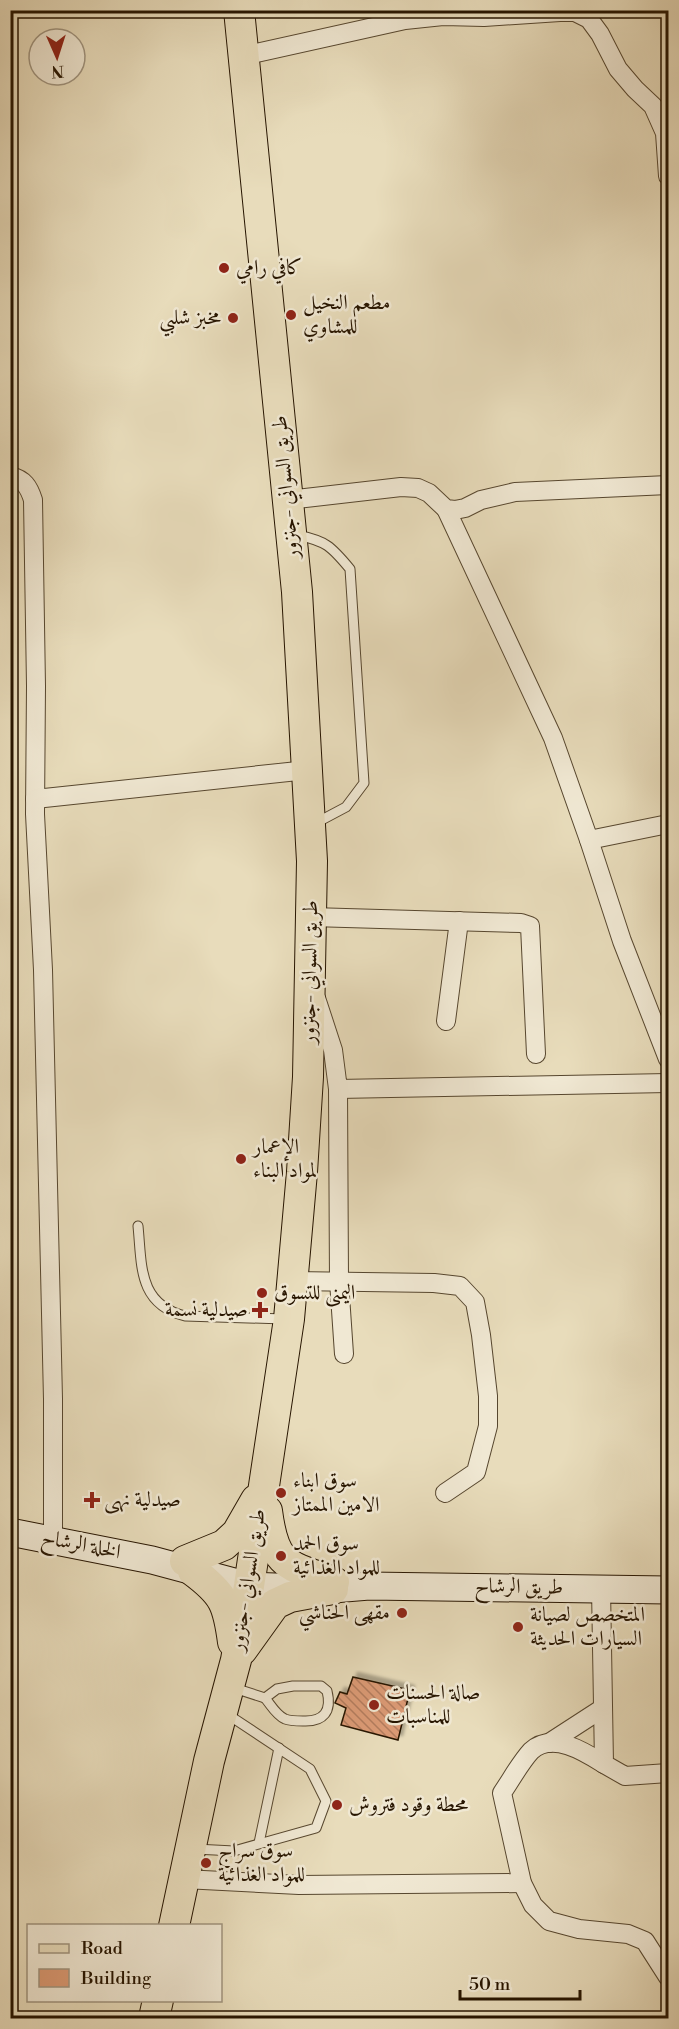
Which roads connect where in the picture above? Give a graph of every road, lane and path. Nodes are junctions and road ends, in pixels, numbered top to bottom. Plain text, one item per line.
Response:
1 (239, 10) edge
2 (588, 13) edge
3 (243, 56) junction
4 (661, 101) edge
5 (669, 176) edge
6 (10, 476) edge
7 (669, 485) edge
8 (288, 500) junction
9 (446, 509) junction
10 (291, 533) junction
11 (307, 770) junction
12 (35, 799) junction
13 (669, 824) edge
14 (310, 826) junction
15 (590, 840) junction
16 (311, 917) junction
17 (459, 921) junction
18 (310, 978) junction
19 (446, 1021) dead end
20 (536, 1054) dead end
21 (669, 1059) edge
22 (669, 1083) edge
23 (338, 1089) junction
24 (138, 1226) dead end
25 (293, 1281) junction
26 (339, 1281) junction
27 (289, 1319) junction
28 (344, 1354) dead end
29 (264, 1480) junction
30 (445, 1493) dead end
31 (10, 1532) edge
32 (53, 1539) junction
33 (189, 1566) junction
34 (250, 1576) junction
35 (333, 1585) junction
36 (601, 1588) junction
37 (669, 1590) edge
38 (229, 1686) junction
39 (265, 1698) junction
40 (603, 1708) junction
41 (549, 1743) junction
42 (279, 1748) junction
43 (604, 1764) junction
44 (669, 1773) edge
45 (259, 1843) junction
46 (190, 1849) junction
47 (184, 1879) junction
48 (522, 1883) junction
49 (174, 1924) edge
50 (669, 1977) edge
51 (158, 2002) edge
52 (154, 2019) edge

1 - 3 main road, طريق السواني -جنزور
2 - 3 street
2 - 4 street
3 - 8 main road, طريق السواني -جنزور
4 - 5 street
6 - 12 street
7 - 9 street
8 - 9 street
8 - 10 main road, طريق السواني -جنزور
9 - 15 street
10 - 11 main road, طريق السواني -جنزور
10 - 14 lane
11 - 12 street
11 - 14 main road, طريق السواني -جنزور
12 - 32 street
13 - 15 street
14 - 16 main road, طريق السواني -جنزور
15 - 21 street
16 - 17 street
16 - 18 main road, طريق السواني -جنزور
17 - 19 street
17 - 20 street
18 - 23 street
18 - 25 main road, طريق السواني -جنزور
22 - 23 street
23 - 26 street
24 - 27 lane
25 - 26 street
25 - 27 main road, طريق السواني -جنزور
26 - 28 street
26 - 30 street
27 - 29 main road, طريق السواني -جنزور
29 - 33 main road
29 - 34 main road, طريق السواني -جنزور
29 - 35 main road
31 - 32 main road, الخلة الرشاح
32 - 33 main road, الخلة الرشاح
33 - 34 main road, الخلة الرشاح
33 - 38 main road
34 - 35 main road, طريق الرشاح
34 - 38 main road, طريق السواني -جنزور
35 - 36 main road, طريق الرشاح
35 - 38 main road
36 - 37 main road, طريق الرشاح
36 - 40 street
38 - 39 lane
38 - 42 lane
38 - 46 main road, طريق السواني -جنزور
39 - 39 lane
40 - 41 street
40 - 43 street
41 - 43 street
41 - 48 street
42 - 45 lane
42 - 45 lane
43 - 44 street
45 - 46 lane
46 - 47 main road, طريق السواني -جنزور
47 - 48 street
47 - 49 main road, طريق السواني -جنزور
48 - 50 street
51 - 52 main road

